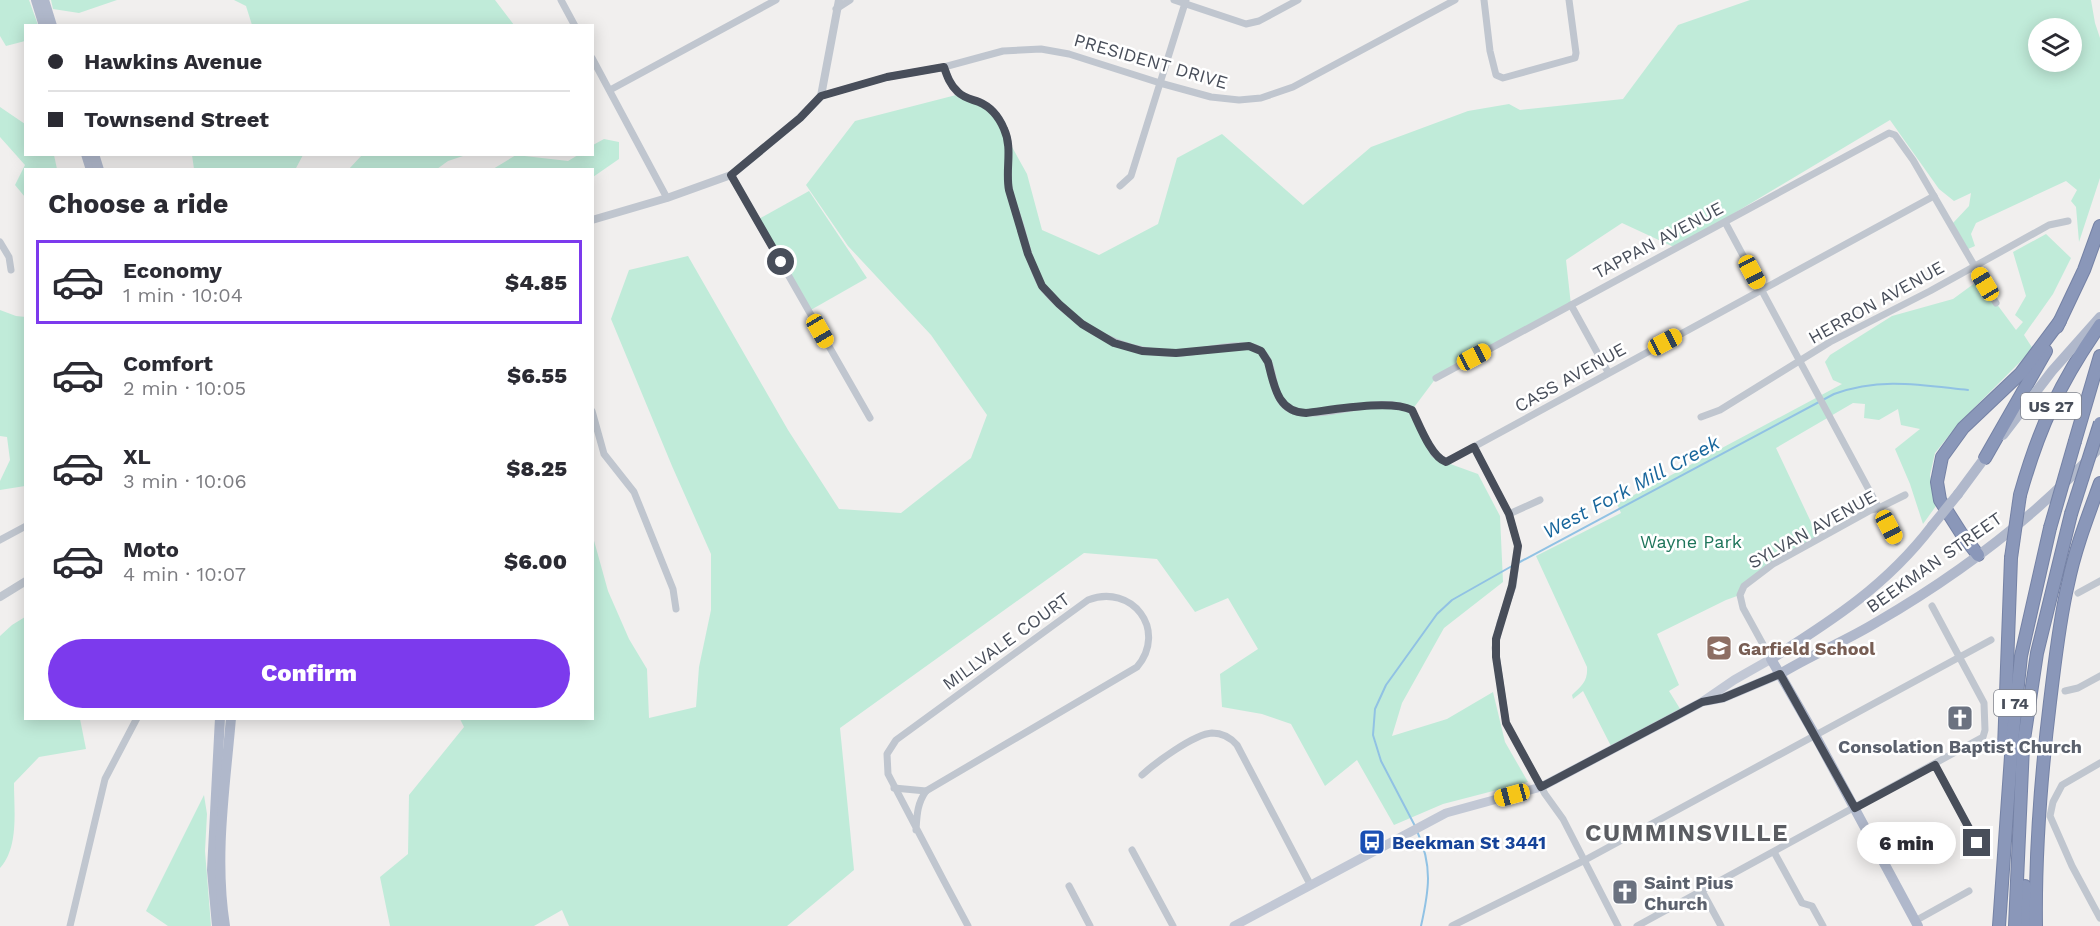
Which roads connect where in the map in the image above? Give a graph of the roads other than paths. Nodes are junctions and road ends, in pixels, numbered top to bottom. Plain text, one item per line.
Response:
1 (36, 0) edge
2 (44, 0) edge
3 (561, 0) edge
4 (776, 0) edge
5 (850, 0) edge
6 (1174, 0) edge
7 (1298, 0) edge
8 (1455, 0) edge
9 (1484, 0) edge
10 (1569, 0) edge
11 (1186, 2) edge
12 (837, 4) edge
13 (43, 24) edge
14 (51, 24) edge
15 (574, 24) edge
16 (594, 62) edge
17 (944, 67) junction
18 (1160, 83) junction
19 (610, 90) junction
20 (821, 96) junction
21 (731, 175) junction
22 (1120, 186) dead end
23 (1934, 196) junction
24 (667, 198) junction
25 (594, 219) edge
26 (2068, 221) dead end
27 (1725, 222) junction
28 (2100, 226) edge
29 (0, 242) edge
30 (1974, 265) junction
31 (11, 270) dead end
32 (1761, 290) junction
33 (1996, 303) dead end
34 (1570, 304) junction
35 (2100, 317) edge
36 (2060, 321) junction
37 (2100, 325) edge
38 (2100, 357) edge
39 (1800, 362) junction
40 (1608, 372) junction
41 (1436, 378) dead end
42 (1701, 417) dead end
43 (594, 418) edge
44 (870, 418) dead end
45 (2100, 423) edge
46 (1474, 447) junction
47 (2100, 447) edge
48 (1984, 458) junction
49 (2100, 483) edge
50 (1905, 495) dead end
51 (1540, 500) dead end
52 (1880, 508) junction
53 (1509, 514) junction
54 (24, 527) edge
55 (0, 540) edge
56 (1897, 542) dead end
57 (1978, 555) junction
58 (2100, 581) edge
59 (24, 582) edge
60 (2072, 592) junction
61 (0, 597) edge
62 (1932, 606) dead end
63 (676, 609) dead end
64 (1991, 640) dead end
65 (1960, 657) junction
66 (1771, 659) junction
67 (1780, 674) junction
68 (2100, 676) edge
69 (2065, 691) dead end
70 (1702, 702) junction
71 (135, 720) edge
72 (220, 720) edge
73 (231, 720) edge
74 (1815, 735) junction
75 (2100, 763) edge
76 (1935, 765) junction
77 (1142, 775) dead end
78 (1541, 787) junction
79 (894, 788) junction
80 (926, 791) junction
81 (1855, 808) junction
82 (2020, 816) junction
83 (916, 830) junction
84 (1977, 843) dead end
85 (1132, 850) dead end
86 (1774, 852) junction
87 (1585, 860) junction
88 (2001, 881) junction
89 (1310, 884) junction
90 (1069, 886) dead end
91 (1702, 891) junction
92 (1969, 891) dead end
93 (2100, 918) edge
94 (1917, 923) edge
95 (70, 926) edge
96 (217, 926) edge
97 (225, 926) edge
98 (968, 926) edge
99 (1090, 926) edge
100 (1173, 926) edge
101 (1234, 926) edge
102 (1452, 926) edge
103 (1618, 926) edge
104 (1637, 926) edge
105 (1721, 926) edge
106 (1823, 926) edge
107 (1999, 926) edge
108 (2015, 926) edge
109 (2025, 926) edge
110 (2036, 926) edge

1 - 13 main road
2 - 14 main road
3 - 15 street
4 - 19 street
5 - 12 street
6 - 11 street
7 - 11 street
8 - 18 street, PRESIDENT DRIVE
9 - 10 street
11 - 18 street
12 - 20 street
16 - 19 street
17 - 18 street, PRESIDENT DRIVE
17 - 20 street, PRESIDENT DRIVE
17 - 46 street, CASS AVENUE
18 - 22 street
19 - 24 street
20 - 21 street
21 - 24 street
21 - 44 street
23 - 27 street, TAPPAN AVENUE
23 - 30 street
23 - 32 street, CASS AVENUE
24 - 25 street
26 - 30 street, HERRON AVENUE
27 - 32 street
27 - 34 street, TAPPAN AVENUE
28 - 36 highway
29 - 31 street
30 - 33 street
30 - 39 street, HERRON AVENUE
32 - 39 street
32 - 40 street, CASS AVENUE
34 - 40 street
34 - 41 street, TAPPAN AVENUE
35 - 48 main road, BEEKMAN STREET
36 - 48 highway
36 - 57 highway
37 - 88 highway, US 27, bridge
38 - 88 highway, I 74, bridge
39 - 42 street, HERRON AVENUE
39 - 52 street
40 - 46 street, CASS AVENUE
43 - 63 street
45 - 82 highway, I 74, bridge
46 - 53 street
47 - 57 main road, BEEKMAN STREET
48 - 66 main road, BEEKMAN STREET, bridge
49 - 60 highway
50 - 52 street, SYLVAN AVENUE
51 - 53 street
52 - 56 street
52 - 66 street, SYLVAN AVENUE
53 - 78 street
54 - 55 street
57 - 67 main road, BEEKMAN STREET
58 - 60 street
59 - 61 street
60 - 110 highway
62 - 65 street
64 - 65 street
65 - 74 street
65 - 76 street
66 - 67 main road
66 - 70 main road, BEEKMAN STREET
67 - 70 main road, BEEKMAN STREET
67 - 74 main road
68 - 69 street
70 - 78 main road, BEEKMAN STREET
71 - 95 street
72 - 96 main road
73 - 97 main road
74 - 81 main road
74 - 87 street
75 - 93 street
76 - 81 street
76 - 84 street
77 - 89 street
78 - 87 street
78 - 89 main road, BEEKMAN STREET
79 - 80 street
79 - 80 street, MILLVALE COURT
79 - 83 street, MILLVALE COURT
80 - 83 street
81 - 86 street
81 - 94 main road
82 - 108 highway, I 74
82 - 109 highway
83 - 98 street, MILLVALE COURT
85 - 100 street
86 - 91 street
86 - 106 street
87 - 102 street
87 - 103 street
88 - 107 highway, I 74
89 - 101 main road, BEEKMAN STREET
90 - 99 street
91 - 104 street
91 - 105 street
92 - 94 street

